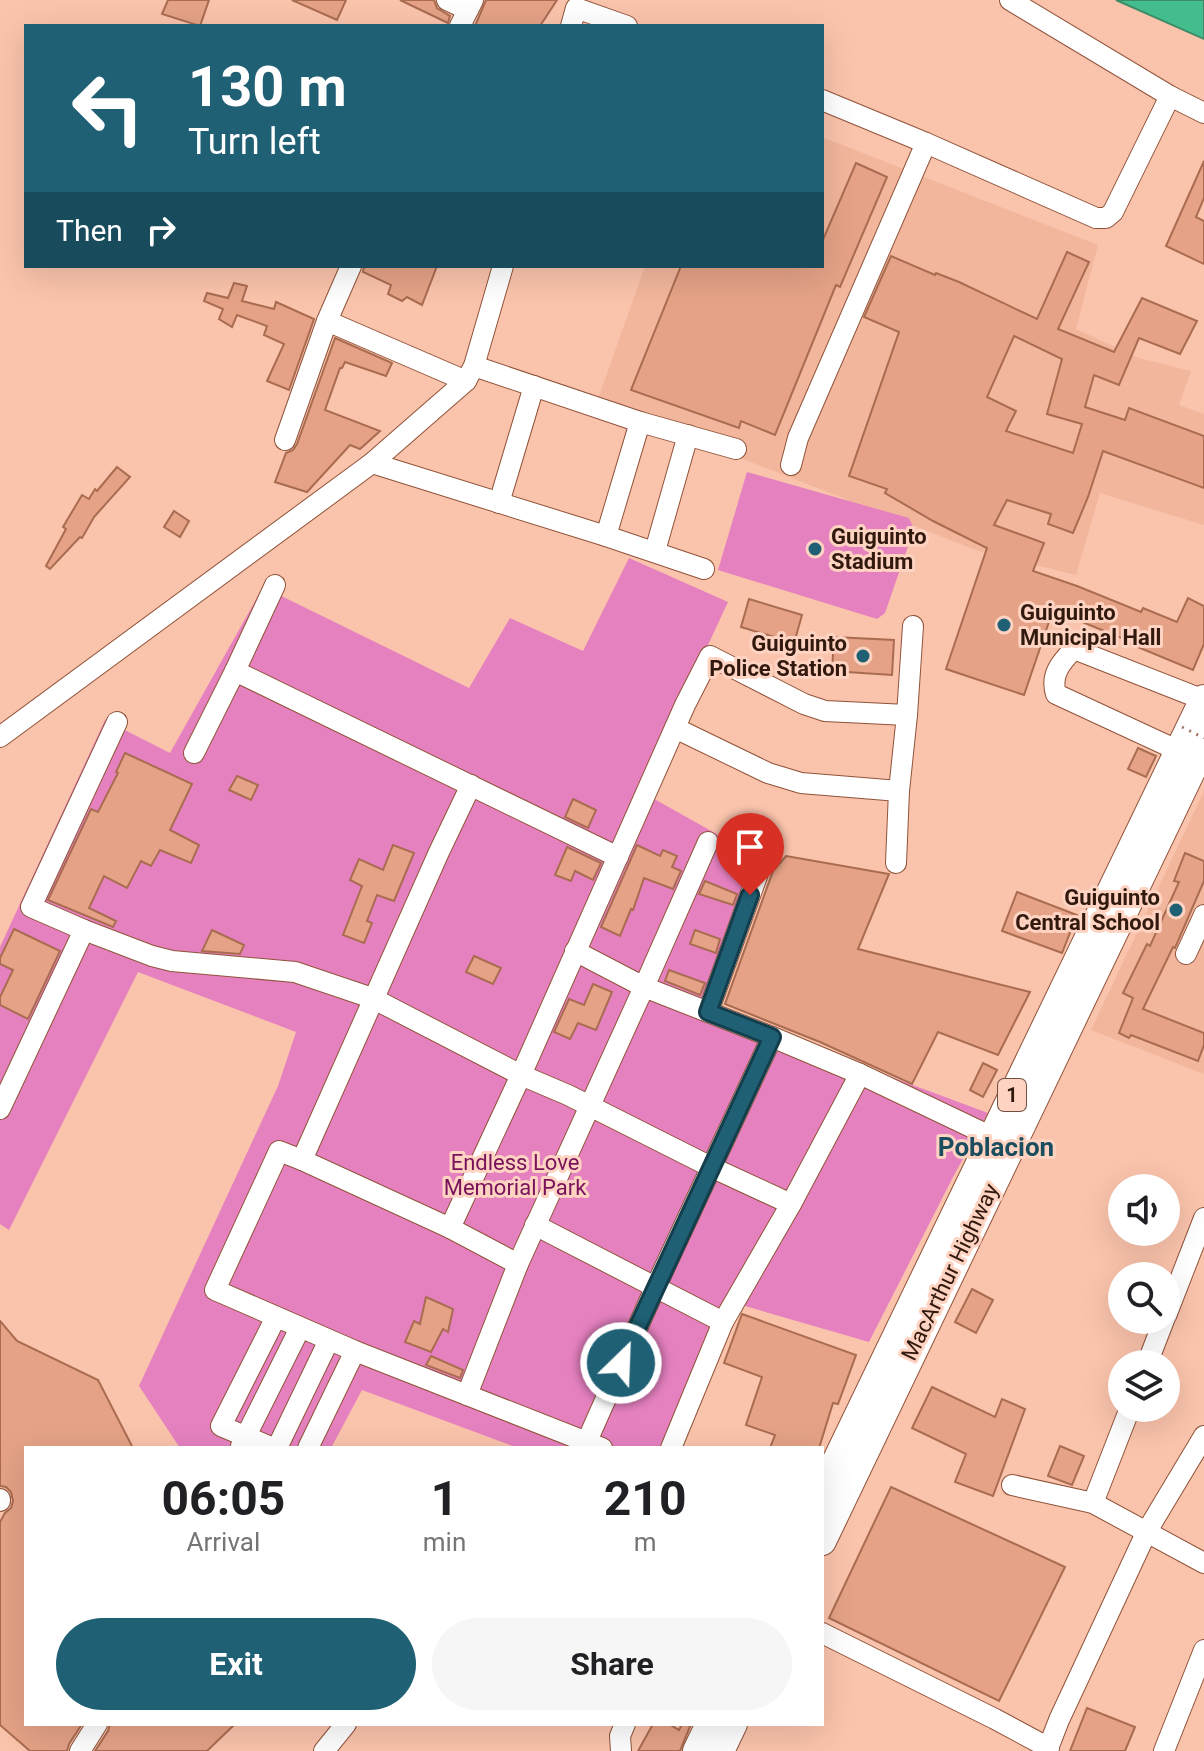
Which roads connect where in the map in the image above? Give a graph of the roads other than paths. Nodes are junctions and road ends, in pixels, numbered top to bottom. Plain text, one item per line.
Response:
1 (447, 0) edge
2 (1010, 0) edge
3 (467, 12) edge
4 (572, 24) edge
5 (621, 24) edge
6 (1170, 96) junction
7 (824, 101) edge
8 (1204, 113) edge
9 (926, 143) junction
10 (350, 268) edge
11 (502, 268) edge
12 (327, 321) junction
13 (470, 373) junction
14 (534, 386) junction
15 (640, 422) junction
16 (688, 435) junction
17 (285, 440) dead end
18 (736, 449) dead end
19 (372, 463) junction
20 (791, 465) dead end
21 (499, 503) junction
22 (606, 536) junction
23 (655, 551) junction
24 (704, 569) dead end
25 (275, 585) dead end
26 (913, 626) dead end
27 (235, 671) junction
28 (1204, 700) edge
29 (907, 715) junction
30 (117, 722) dead end
31 (675, 728) junction
32 (0, 737) edge
33 (1194, 751) edge
34 (194, 753) dead end
35 (471, 785) junction
36 (899, 791) junction
37 (708, 842) dead end
38 (618, 857) junction
39 (896, 863) dead end
40 (761, 865) dead end
41 (1204, 915) edge
42 (84, 930) junction
43 (575, 951) junction
44 (1186, 954) dead end
45 (644, 987) junction
46 (372, 998) junction
47 (708, 1012) junction
48 (772, 1037) junction
49 (860, 1074) junction
50 (521, 1075) junction
51 (590, 1106) junction
52 (0, 1109) edge
53 (992, 1137) junction
54 (302, 1160) junction
55 (711, 1167) junction
56 (791, 1204) junction
57 (1204, 1218) edge
58 (535, 1225) junction
59 (450, 1228) junction
60 (518, 1264) junction
61 (1180, 1280) edge
62 (656, 1286) junction
63 (276, 1317) junction
64 (723, 1322) junction
65 (300, 1328) junction
66 (329, 1340) junction
67 (355, 1351) junction
68 (467, 1395) junction
69 (1125, 1422) edge
70 (1204, 1436) edge
71 (243, 1442) edge
72 (594, 1444) edge
73 (264, 1446) edge
74 (276, 1446) edge
75 (309, 1446) edge
76 (672, 1446) edge
77 (1012, 1485) dead end
78 (824, 1487) edge
79 (1093, 1503) junction
80 (1147, 1531) junction
81 (824, 1537) edge
82 (1204, 1563) edge
83 (824, 1634) edge
84 (1204, 1650) edge
85 (96, 1726) edge
86 (344, 1726) edge
87 (624, 1726) edge
88 (709, 1726) edge
89 (732, 1726) edge
90 (1048, 1749) edge
91 (80, 1751) edge
92 (324, 1751) edge
93 (621, 1751) edge
94 (697, 1751) edge
95 (720, 1751) edge
96 (1164, 1751) edge

1 - 3 street
2 - 6 street
4 - 5 street
6 - 8 street
6 - 9 street
7 - 9 street
9 - 20 street
10 - 12 street
11 - 13 street
12 - 13 street
12 - 17 street
13 - 14 street
13 - 19 street
14 - 15 street
14 - 21 street
15 - 16 street
15 - 22 street
16 - 18 street
16 - 23 street
19 - 21 street
19 - 32 street
21 - 22 street
22 - 23 street
23 - 24 street
25 - 27 street
26 - 29 street
27 - 34 street
27 - 35 street
28 - 33 highway, MacArthur Highway / 1
28 - 33 street
29 - 31 street
29 - 36 street
30 - 42 street
31 - 36 street
31 - 38 street
33 - 53 highway, MacArthur Highway / 1
33 - 81 highway, MacArthur Highway / 1
35 - 38 street
35 - 46 street
36 - 39 street
37 - 45 street
38 - 43 street
40 - 47 street
41 - 44 street
42 - 46 street
42 - 52 street
43 - 45 street
43 - 50 street
45 - 47 street
45 - 51 street
46 - 50 street
46 - 54 street
47 - 48 street
48 - 49 street
48 - 55 street
49 - 53 street
49 - 56 street
50 - 51 street
50 - 59 street
51 - 55 street
51 - 58 street
53 - 78 highway, MacArthur Highway / 1
54 - 59 street
54 - 63 street
55 - 56 street
55 - 62 street
56 - 64 street
57 - 61 street
58 - 60 street
58 - 62 street
59 - 60 street
60 - 68 street
62 - 64 street
62 - 72 street
63 - 65 street
63 - 71 street
64 - 76 street
65 - 66 street
65 - 71 street
66 - 67 street
66 - 74 street
67 - 68 street
67 - 75 street
68 - 72 street
69 - 79 street
70 - 80 street
71 - 73 street
77 - 79 street
79 - 80 street
80 - 82 street
80 - 90 street
83 - 90 street
84 - 96 street
85 - 91 street
86 - 92 street
87 - 93 street
88 - 94 highway
89 - 95 highway

